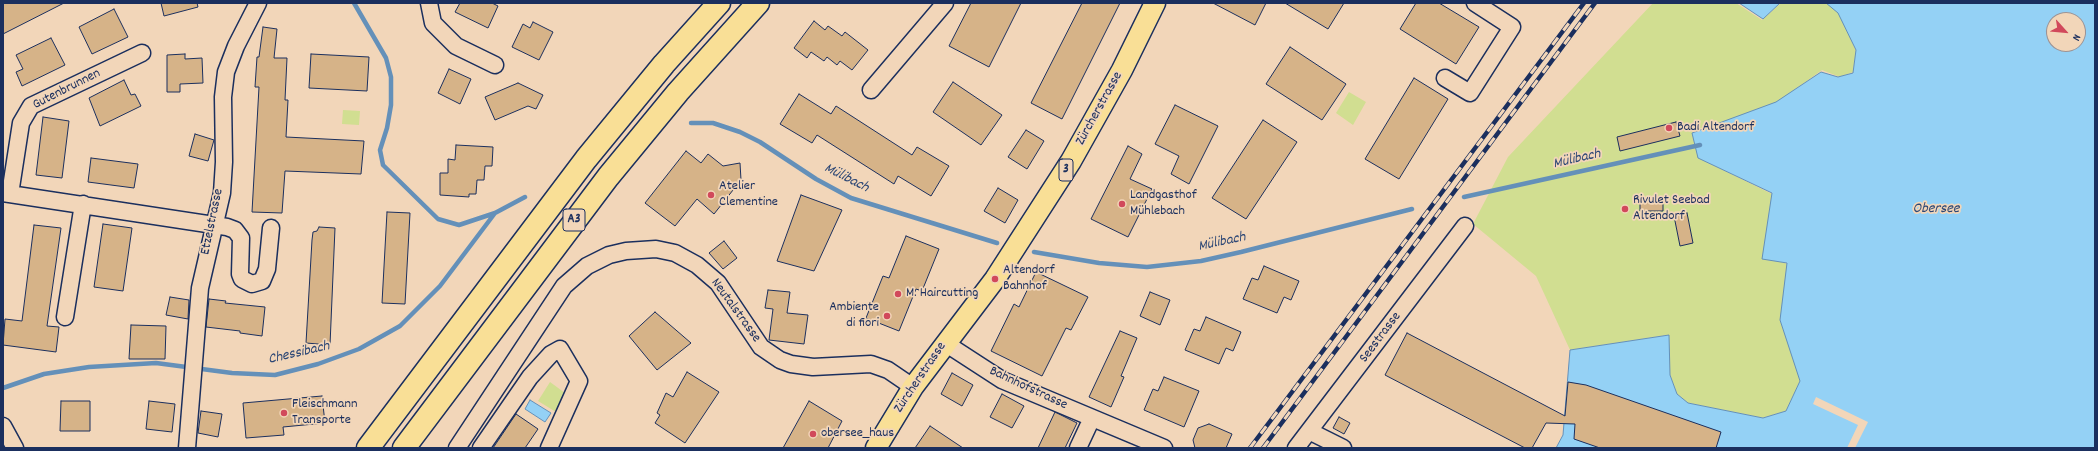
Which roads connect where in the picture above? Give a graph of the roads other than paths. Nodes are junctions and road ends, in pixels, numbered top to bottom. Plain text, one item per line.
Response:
1 (258, 3) edge
2 (429, 3) edge
3 (719, 3) edge
4 (758, 3) edge
5 (945, 3) edge
6 (1155, 3) edge
7 (1475, 3) edge
8 (142, 53) dead end
9 (495, 66) dead end
10 (1445, 78) dead end
11 (871, 90) dead end
12 (7, 194) edge
13 (83, 204) junction
14 (213, 224) junction
15 (1465, 226) dead end
16 (271, 228) dead end
17 (65, 317) dead end
18 (945, 343) junction
19 (913, 387) junction
20 (1092, 418) junction
21 (3, 426) edge
22 (1309, 431) junction
23 (15, 448) edge
24 (187, 448) edge
25 (368, 448) edge
26 (404, 448) edge
27 (457, 448) edge
28 (481, 448) edge
29 (549, 448) edge
30 (876, 448) edge
31 (1078, 448) edge
32 (1164, 448) edge
33 (1296, 448) edge
34 (1343, 448) edge

1 - 14 street, Etzelstrasse
2 - 9 street
3 - 25 highway, A3
4 - 26 highway, A3
5 - 11 street
6 - 18 main road, Zürcherstrasse / 3
7 - 10 street
8 - 12 street, Gutenbrunnen
12 - 13 street, Gutenbrunnen
13 - 14 street, Gutenbrunnen
13 - 17 street
14 - 16 street, Gutenbrunnen
14 - 24 street, Etzelstrasse
15 - 22 street, Seestrasse
18 - 19 main road, Zürcherstrasse / 3
18 - 20 street, Bahnhofstrasse
19 - 27 street, Neutalstrasse
19 - 30 main road, Zürcherstrasse / 3
20 - 31 street
20 - 32 street, Bahnhofstrasse
21 - 23 street
22 - 33 street, Seestrasse
22 - 34 street
28 - 29 street

